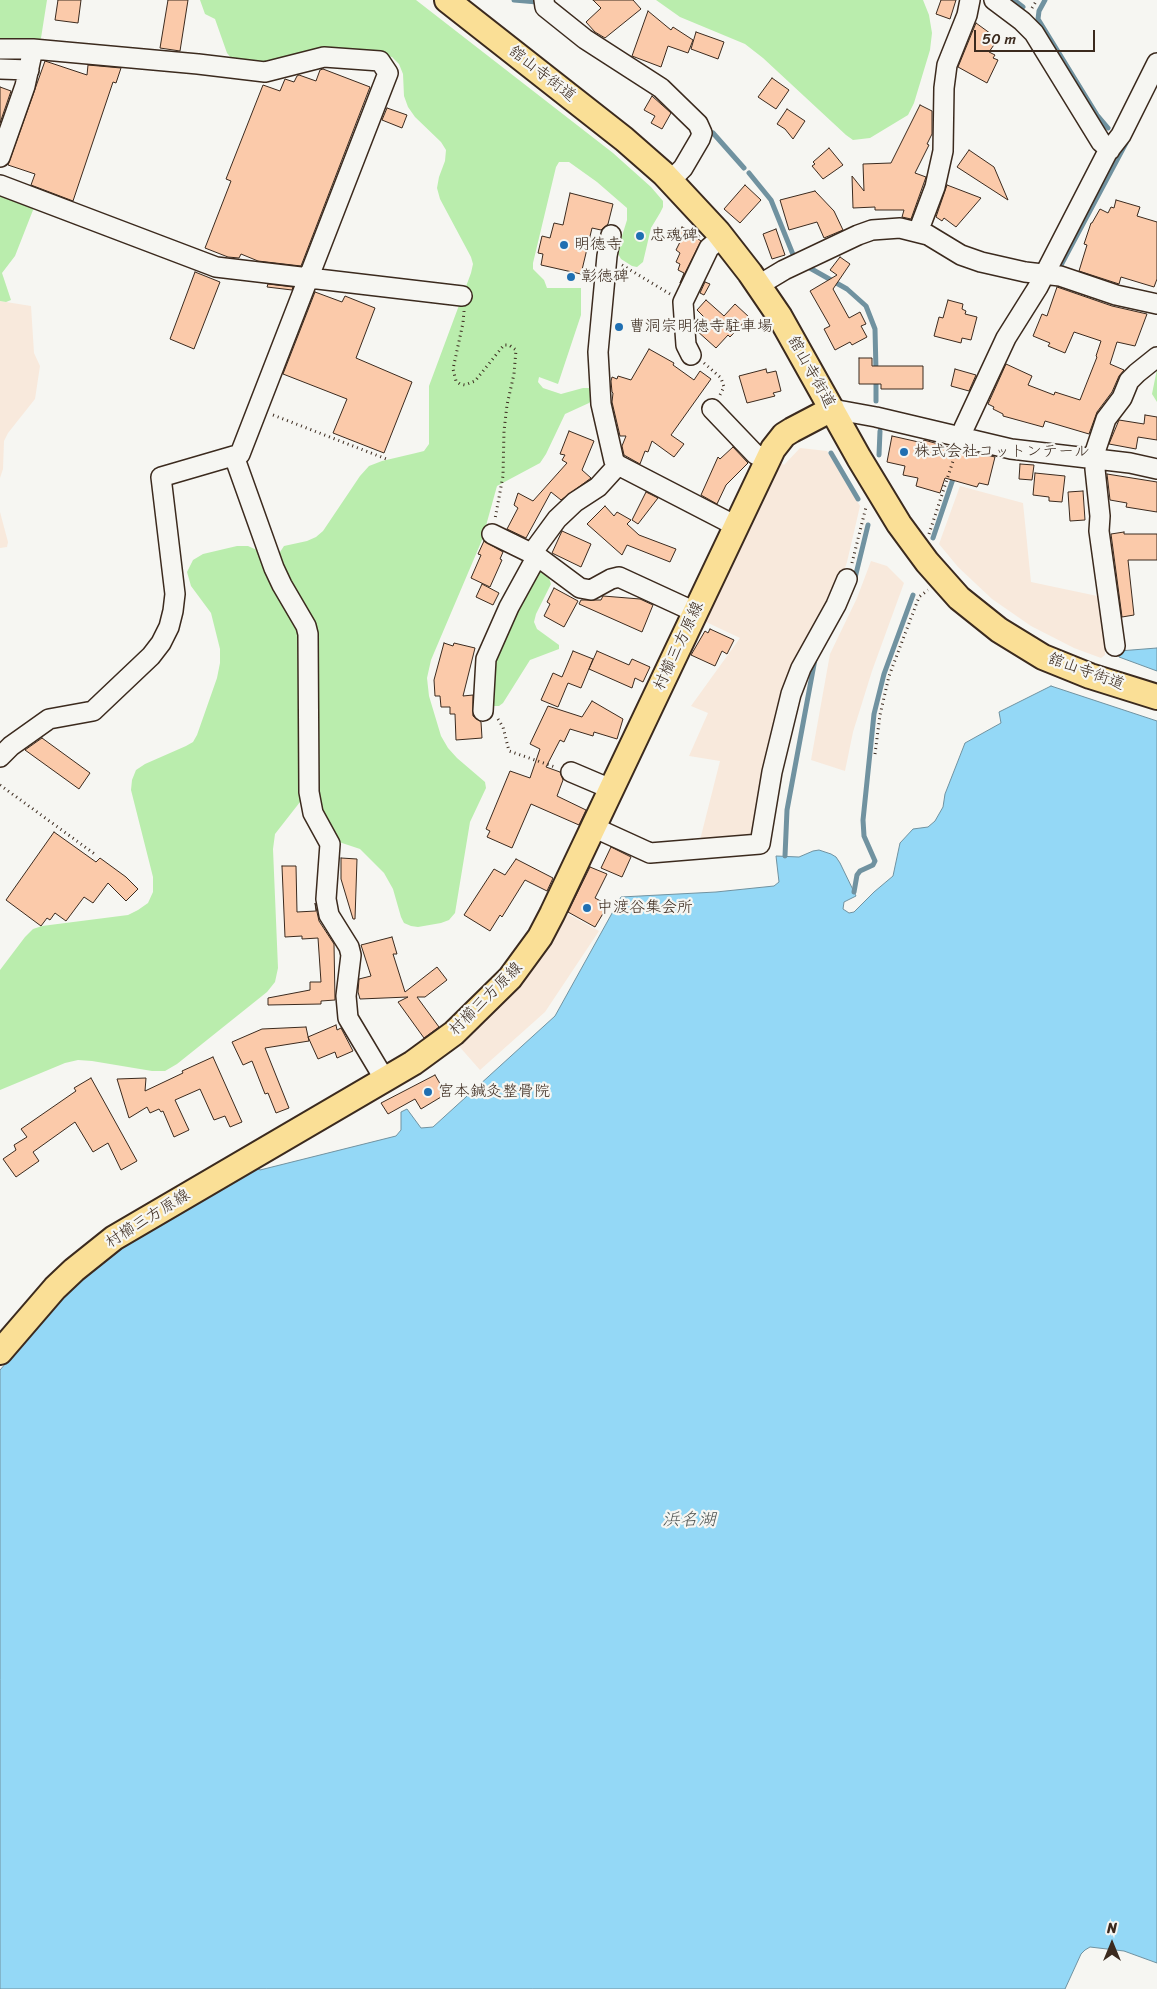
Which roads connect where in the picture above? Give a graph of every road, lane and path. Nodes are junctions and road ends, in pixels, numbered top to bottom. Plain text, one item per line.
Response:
1 (447, 0) edge
2 (544, 0) edge
3 (970, 0) edge
4 (994, 0) edge
5 (0, 49) edge
6 (33, 49) junction
7 (1157, 63) edge
8 (0, 70) edge
9 (29, 70) junction
10 (1110, 150) junction
11 (0, 157) edge
12 (670, 180) junction
13 (0, 185) edge
14 (918, 232) junction
15 (611, 235) dead end
16 (722, 237) junction
17 (606, 256) junction
18 (1044, 274) junction
19 (308, 278) junction
20 (759, 285) junction
21 (673, 295) dead end
22 (462, 296) joint
23 (1157, 304) edge
24 (691, 354) joint
25 (1157, 357) edge
26 (258, 409) junction
27 (712, 409) joint
28 (832, 409) junction
29 (961, 438) junction
30 (234, 456) junction
31 (1095, 459) junction
32 (390, 460) dead end
33 (768, 460) junction
34 (618, 465) junction
35 (1157, 469) edge
36 (864, 508) dead end
37 (736, 526) junction
38 (492, 534) joint
39 (926, 536) dead end
40 (534, 554) junction
41 (941, 578) junction
42 (847, 579) joint
43 (695, 612) junction
44 (1115, 646) dead end
45 (1157, 697) edge
46 (483, 711) joint
47 (875, 754) dead end
48 (0, 757) edge
49 (572, 772) joint
50 (0, 784) edge
51 (611, 789) junction
52 (593, 826) junction
53 (96, 855) dead end
54 (385, 1080) junction
55 (0, 1352) edge

1 - 12 main road, 舘山寺街道
2 - 12 street
3 - 14 street
4 - 10 street
5 - 6 street
6 - 9 street
6 - 19 street
7 - 10 street
8 - 9 street
9 - 11 street
10 - 18 street
12 - 16 main road, 舘山寺街道
13 - 19 street
14 - 18 street
14 - 20 street
15 - 17 street
16 - 20 main road, 舘山寺街道
16 - 24 street
17 - 21 path
17 - 34 street
18 - 23 street
18 - 29 street
19 - 22 street
19 - 26 street
20 - 28 main road, 舘山寺街道
22 - 38 path
24 - 27 path
25 - 31 street
26 - 30 street
26 - 32 path
27 - 33 street
28 - 29 street
28 - 33 main road, 村櫛三方原線
28 - 41 main road, 舘山寺街道
29 - 31 street
29 - 39 path
30 - 48 street
30 - 54 street
31 - 35 street
31 - 44 street
33 - 37 main road, 村櫛三方原線
34 - 37 street
34 - 40 street
36 - 42 path
37 - 43 main road, 村櫛三方原線
38 - 40 street
40 - 43 street
40 - 46 street
41 - 45 main road, 舘山寺街道
41 - 47 path
42 - 52 street
43 - 51 main road, 村櫛三方原線
46 - 49 path
49 - 51 street
50 - 53 path
51 - 52 main road, 村櫛三方原線
52 - 54 main road, 村櫛三方原線
54 - 55 main road, 村櫛三方原線

